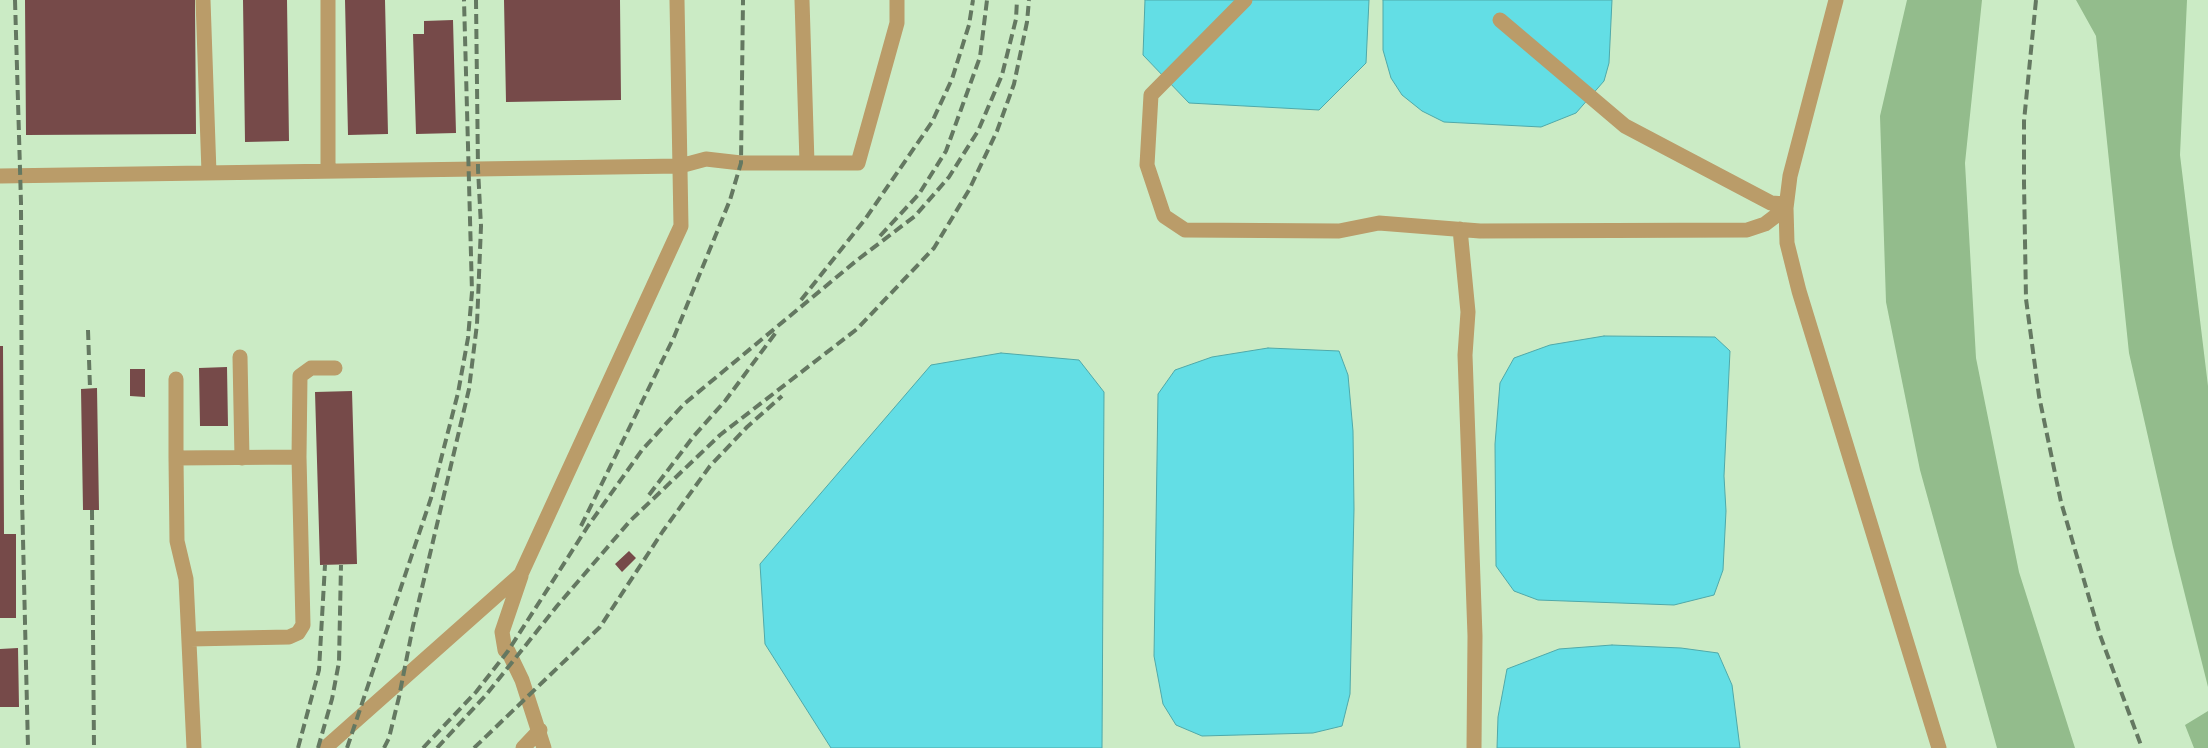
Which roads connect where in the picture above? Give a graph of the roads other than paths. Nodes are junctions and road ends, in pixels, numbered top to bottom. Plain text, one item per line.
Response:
1 (203, 0) edge
2 (328, 0) edge
3 (677, 0) edge
4 (802, 0) edge
5 (897, 0) edge
6 (1245, 0) edge
7 (1836, 0) edge
8 (1500, 20) dead end
9 (807, 163) junction
10 (680, 166) junction
11 (328, 171) junction
12 (210, 173) junction
13 (0, 176) edge
14 (1786, 206) junction
15 (1460, 229) junction
16 (240, 357) dead end
17 (335, 368) dead end
18 (176, 379) dead end
19 (300, 457) junction
20 (176, 458) junction
21 (242, 458) junction
22 (521, 574) junction
23 (190, 639) junction
24 (540, 730) junction
25 (194, 748) edge
26 (325, 748) edge
27 (524, 748) edge
28 (544, 748) edge
29 (1474, 748) edge
30 (1940, 748) edge

1 - 12 lane
2 - 11 lane
3 - 10 lane
4 - 9 lane
5 - 9 lane
6 - 15 lane
7 - 14 lane
8 - 14 lane
9 - 10 lane
10 - 11 lane
10 - 22 lane
11 - 12 lane
12 - 13 lane
14 - 15 lane
14 - 30 lane
15 - 29 lane
16 - 21 lane
17 - 19 lane
18 - 20 lane
19 - 21 lane
19 - 23 lane
20 - 21 lane
20 - 23 lane
22 - 24 lane
22 - 26 lane
23 - 25 lane
24 - 27 lane
24 - 28 lane

